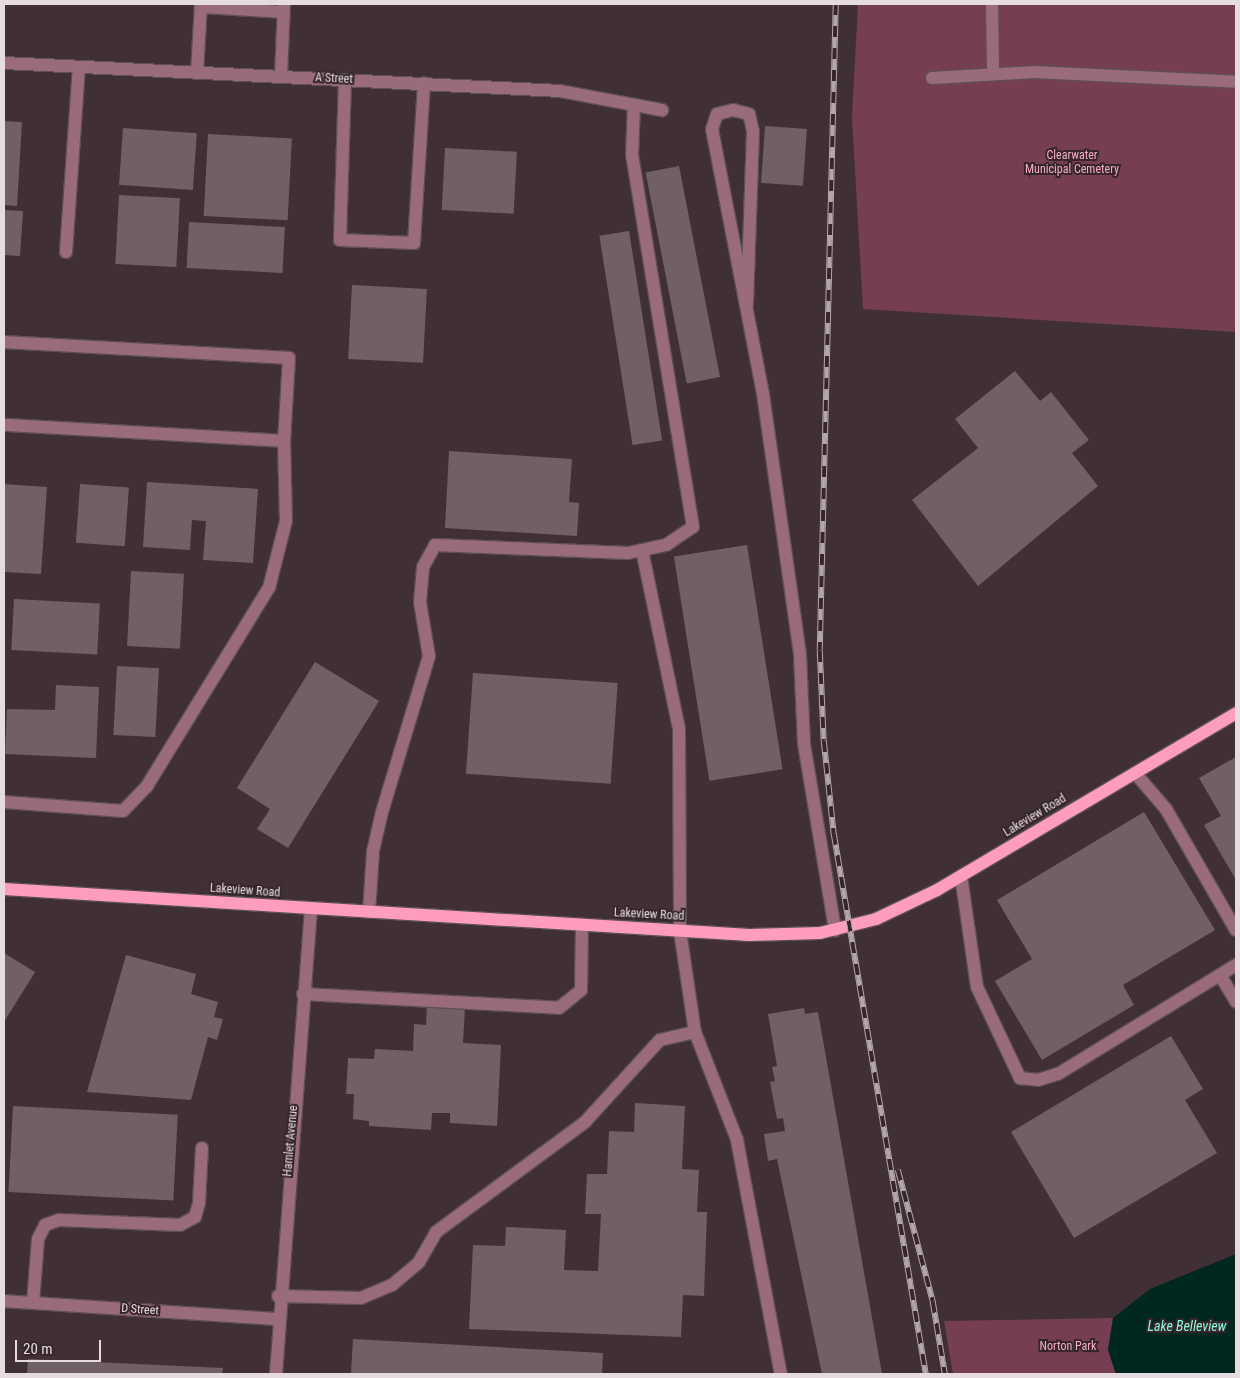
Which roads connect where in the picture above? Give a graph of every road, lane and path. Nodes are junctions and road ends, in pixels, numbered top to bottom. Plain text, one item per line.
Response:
1 (992, 4) edge
2 (201, 6) edge
3 (284, 8) edge
4 (4, 63) edge
5 (79, 67) junction
6 (993, 71) junction
7 (197, 73) junction
8 (280, 76) junction
9 (932, 78) dead end
10 (345, 80) junction
11 (1236, 82) edge
12 (424, 84) junction
13 (634, 105) junction
14 (662, 110) dead end
15 (66, 252) dead end
16 (747, 304) junction
17 (4, 342) edge
18 (4, 425) edge
19 (284, 441) junction
20 (642, 550) junction
21 (1236, 713) edge
22 (1135, 773) junction
23 (4, 802) edge
24 (961, 876) junction
25 (4, 889) edge
26 (310, 909) junction
27 (369, 912) junction
28 (582, 925) junction
29 (835, 930) junction
30 (1236, 930) edge
31 (680, 931) junction
32 (1236, 965) edge
33 (1220, 975) junction
34 (303, 994) junction
35 (1236, 1002) edge
36 (695, 1032) junction
37 (202, 1148) dead end
38 (278, 1296) junction
39 (4, 1301) edge
40 (33, 1303) junction
41 (277, 1319) junction
42 (276, 1374) edge
43 (781, 1374) edge

1 - 6 street
2 - 3 street
2 - 7 street
3 - 8 street
4 - 5 street, A Street
5 - 7 street, A Street
5 - 15 street
6 - 9 street
6 - 11 street
7 - 8 street, A Street
8 - 10 street, A Street
10 - 12 street, A Street
10 - 12 street
12 - 13 street, A Street
13 - 14 street, A Street
13 - 20 street
16 - 16 street
16 - 29 street
17 - 19 street
18 - 19 street
19 - 23 street
20 - 27 street
20 - 31 street
21 - 22 main road, Lakeview Road
22 - 24 main road, Lakeview Road
22 - 30 street
24 - 29 main road, Lakeview Road
24 - 33 street
25 - 26 main road, Lakeview Road
26 - 27 main road, Lakeview Road
26 - 34 street, Hamlet Avenue
27 - 28 main road, Lakeview Road
28 - 31 main road, Lakeview Road
28 - 34 street
29 - 31 main road, Lakeview Road
31 - 36 street
32 - 33 street
33 - 35 street
34 - 38 street, Hamlet Avenue
36 - 38 street
36 - 43 street
37 - 40 street
38 - 41 street, Hamlet Avenue
39 - 40 street, D Street
40 - 41 street, D Street
41 - 42 street, Hamlet Avenue

